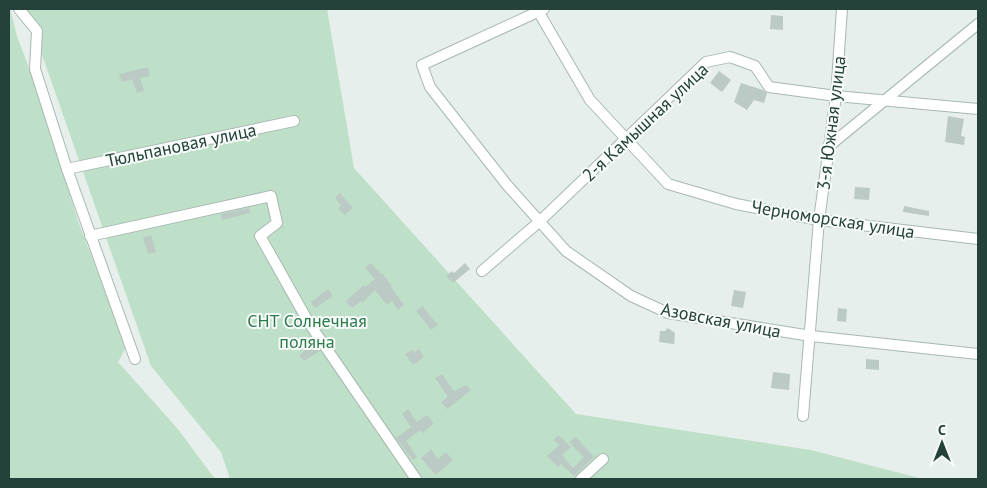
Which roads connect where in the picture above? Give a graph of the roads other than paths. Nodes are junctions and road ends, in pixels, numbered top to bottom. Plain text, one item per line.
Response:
1 (19, 9) edge
2 (842, 9) edge
3 (541, 10) edge
4 (978, 24) edge
5 (836, 96) junction
6 (885, 101) junction
7 (978, 109) edge
8 (294, 121) dead end
9 (625, 138) junction
10 (829, 146) junction
11 (67, 169) junction
12 (819, 220) junction
13 (540, 221) junction
14 (90, 236) junction
15 (978, 239) edge
16 (482, 271) dead end
17 (811, 336) junction
18 (978, 354) edge
19 (135, 360) dead end
20 (803, 416) dead end
21 (603, 459) dead end
22 (416, 479) edge
23 (580, 479) edge

1 - 11 street
2 - 5 street, 3-я Южная улица
3 - 9 street, Черноморская улица
3 - 13 street, Азовская улица
4 - 6 street
5 - 6 street, 2-я Камышная улица
5 - 9 street, 2-я Камышная улица
5 - 10 street, 3-я Южная улица
6 - 7 street, 2-я Камышная улица
6 - 10 street
8 - 11 street, Тюльпановая улица
9 - 12 street, Черноморская улица
9 - 13 street, 2-я Камышная улица
10 - 12 street, 3-я Южная улица
11 - 14 street
12 - 15 street, Черноморская улица
12 - 17 street, 3-я Южная улица
13 - 16 street, 2-я Камышная улица
13 - 17 street, Азовская улица
14 - 19 street
14 - 22 street
17 - 18 street, Азовская улица
17 - 20 street, 3-я Южная улица
21 - 23 street

